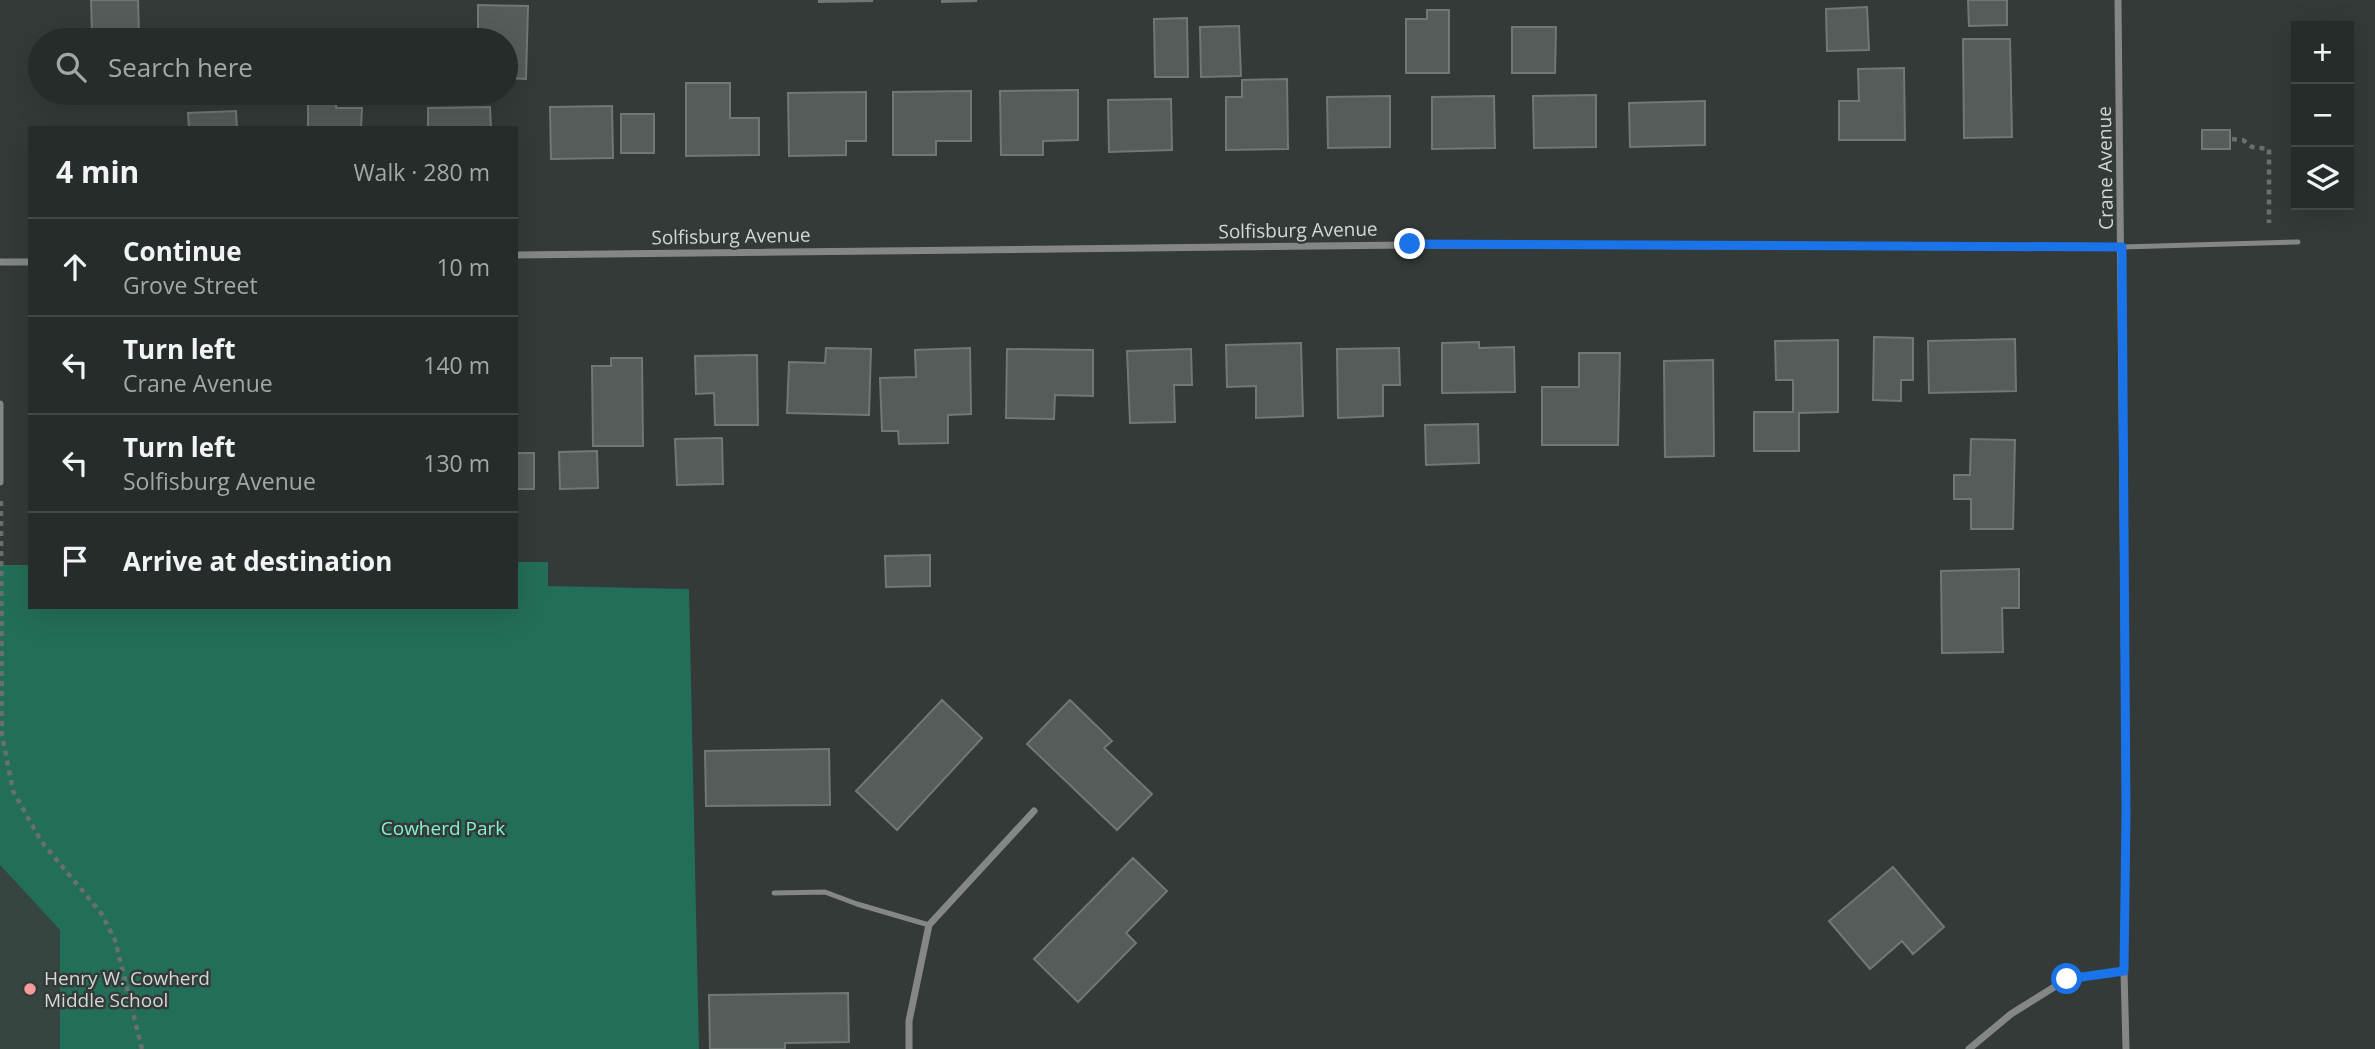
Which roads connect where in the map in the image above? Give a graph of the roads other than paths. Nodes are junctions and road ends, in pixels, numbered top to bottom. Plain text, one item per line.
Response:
1 (2118, 0) edge
2 (2298, 242) dead end
3 (2122, 247) junction
4 (518, 255) edge
5 (0, 262) edge
6 (28, 262) edge
7 (0, 404) edge
8 (0, 482) edge
9 (1034, 811) dead end
10 (774, 892) dead end
11 (929, 925) junction
12 (2124, 971) junction
13 (909, 1049) edge
14 (1969, 1049) edge
15 (2126, 1049) edge

1 - 3 street, Crane Avenue
2 - 3 lane
3 - 4 street, Solfisburg Avenue
3 - 12 street, Crane Avenue
5 - 6 street
7 - 8 street
9 - 11 street
10 - 11 lane
11 - 13 street
12 - 14 street
12 - 15 street, Crane Avenue

